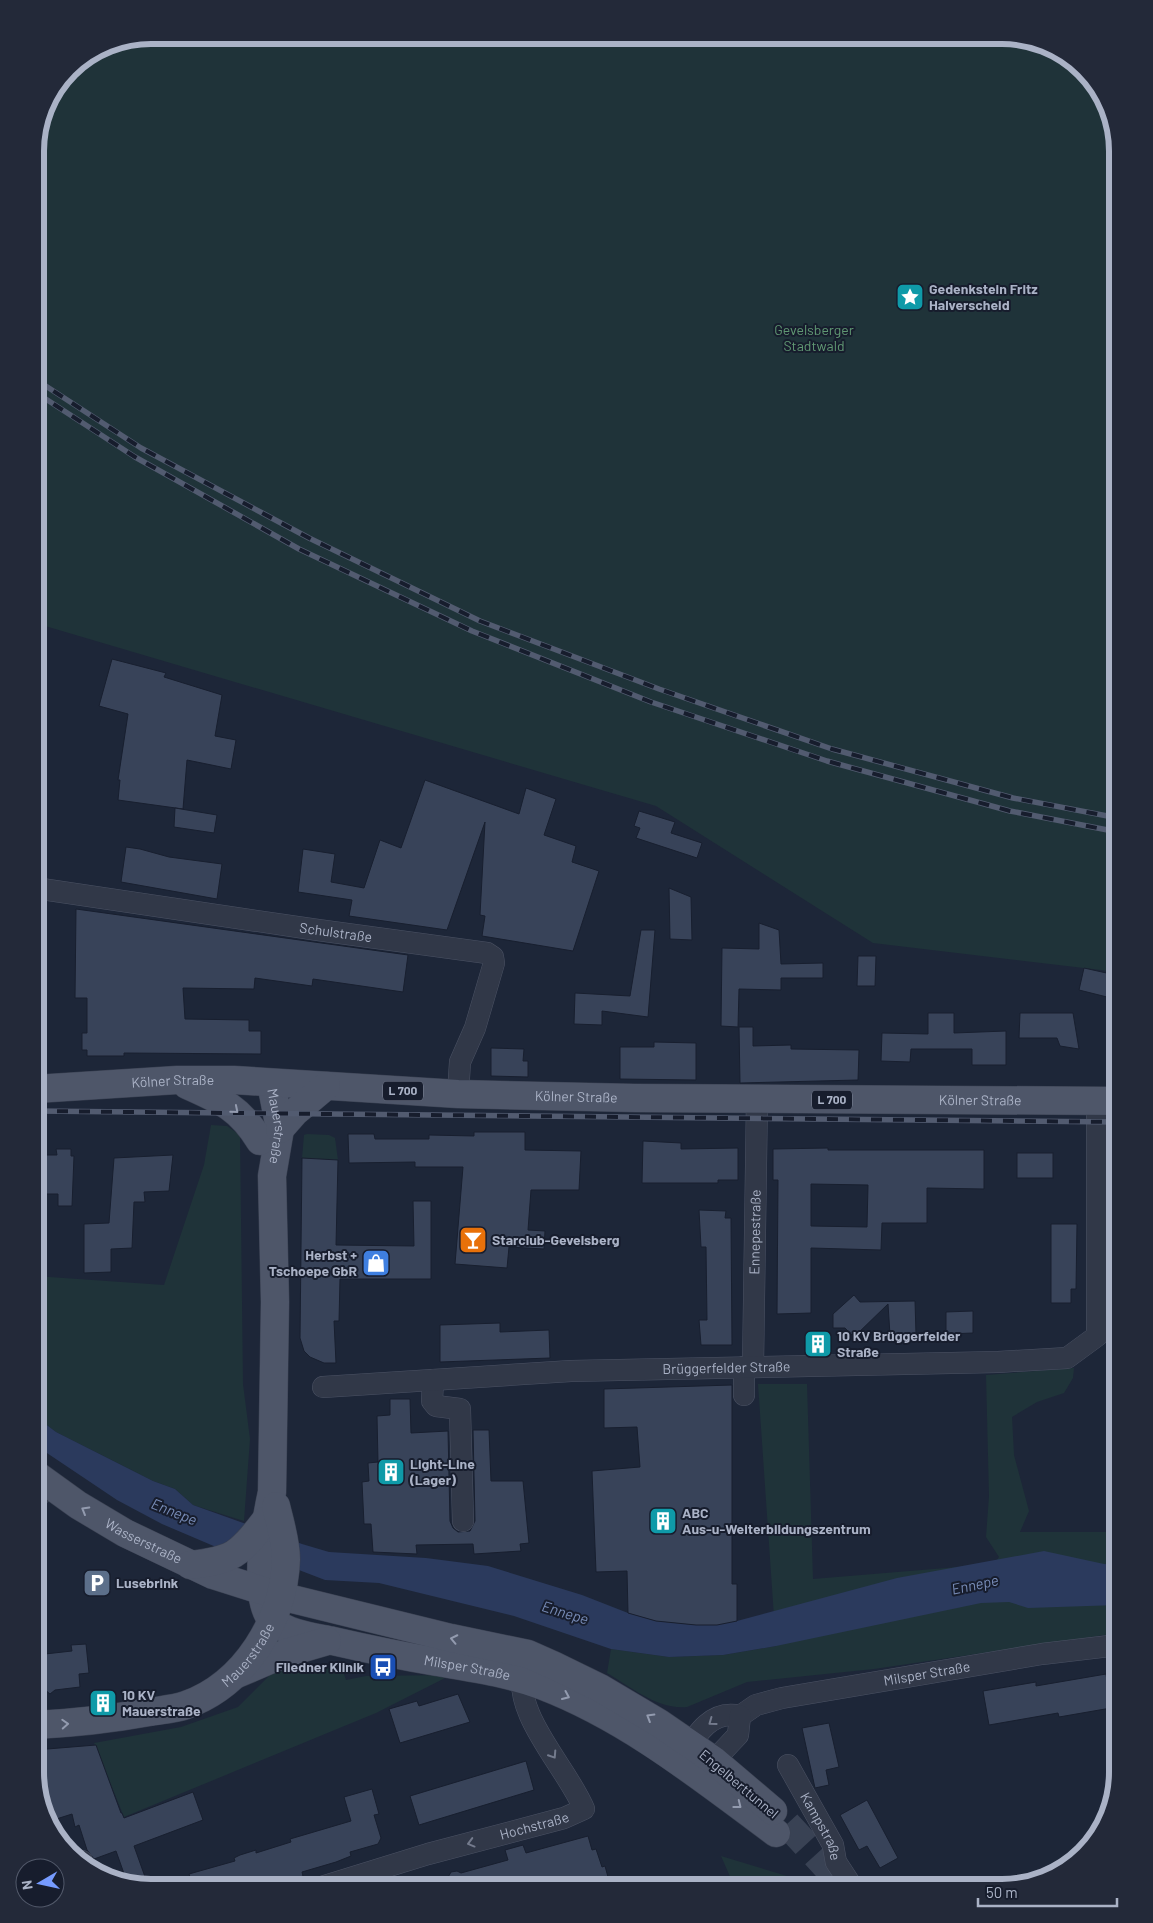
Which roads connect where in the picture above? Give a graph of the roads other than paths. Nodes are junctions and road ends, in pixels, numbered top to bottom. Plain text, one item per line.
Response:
1 (44, 889) edge
2 (177, 1080) junction
3 (272, 1083) junction
4 (326, 1086) junction
5 (44, 1088) edge
6 (458, 1094) junction
7 (757, 1098) junction
8 (1108, 1101) edge
9 (270, 1135) junction
10 (748, 1367) junction
11 (433, 1380) junction
12 (323, 1387) dead end
13 (744, 1395) dead end
14 (44, 1487) edge
15 (463, 1521) dead end
16 (273, 1523) junction
17 (190, 1565) junction
18 (274, 1593) junction
19 (329, 1640) junction
20 (1109, 1646) edge
21 (524, 1667) junction
22 (235, 1675) junction
23 (740, 1716) junction
24 (44, 1725) edge
25 (696, 1760) junction
26 (788, 1765) dead end
27 (781, 1829) tunnel mouth
28 (349, 1879) edge
29 (847, 1879) edge

1 - 6 street, Schulstraße
2 - 3 main road, Kölner Straße / L 700
2 - 5 main road, Kölner Straße / L 700
2 -> 9 main road, L 700
3 - 4 main road, Kölner Straße / L 700
3 - 9 main road, Mauerstraße
4 - 6 main road, Kölner Straße / L 700
4 - 9 main road
6 - 7 main road, Kölner Straße / L 700
7 - 8 main road, Kölner Straße / L 700
7 - 10 street, Ennepestraße
8 - 10 street, Brüggerfelder Straße
9 - 16 main road, Mauerstraße
10 - 11 street, Brüggerfelder Straße
10 - 13 street, Ennepestraße
11 - 12 street, Brüggerfelder Straße
11 - 15 street
17 -> 14 main road, Wasserstraße
16 - 17 main road
16 - 18 main road, Mauerstraße
17 - 18 main road, Wasserstraße
18 - 19 main road, Milsper Straße
21 -> 18 main road, Milsper Straße
18 - 22 main road, Mauerstraße
19 - 21 main road, Milsper Straße
19 - 22 main road
20 - 23 street, Milsper Straße
21 - 25 main road, Milsper Straße
21 -> 28 street, Hochstraße
24 -> 22 main road, Mauerstraße
23 - 25 street
23 -> 25 street, Milsper Straße
25 - 27 main road, Engelberttunnel
26 - 29 street, Kampstraße

